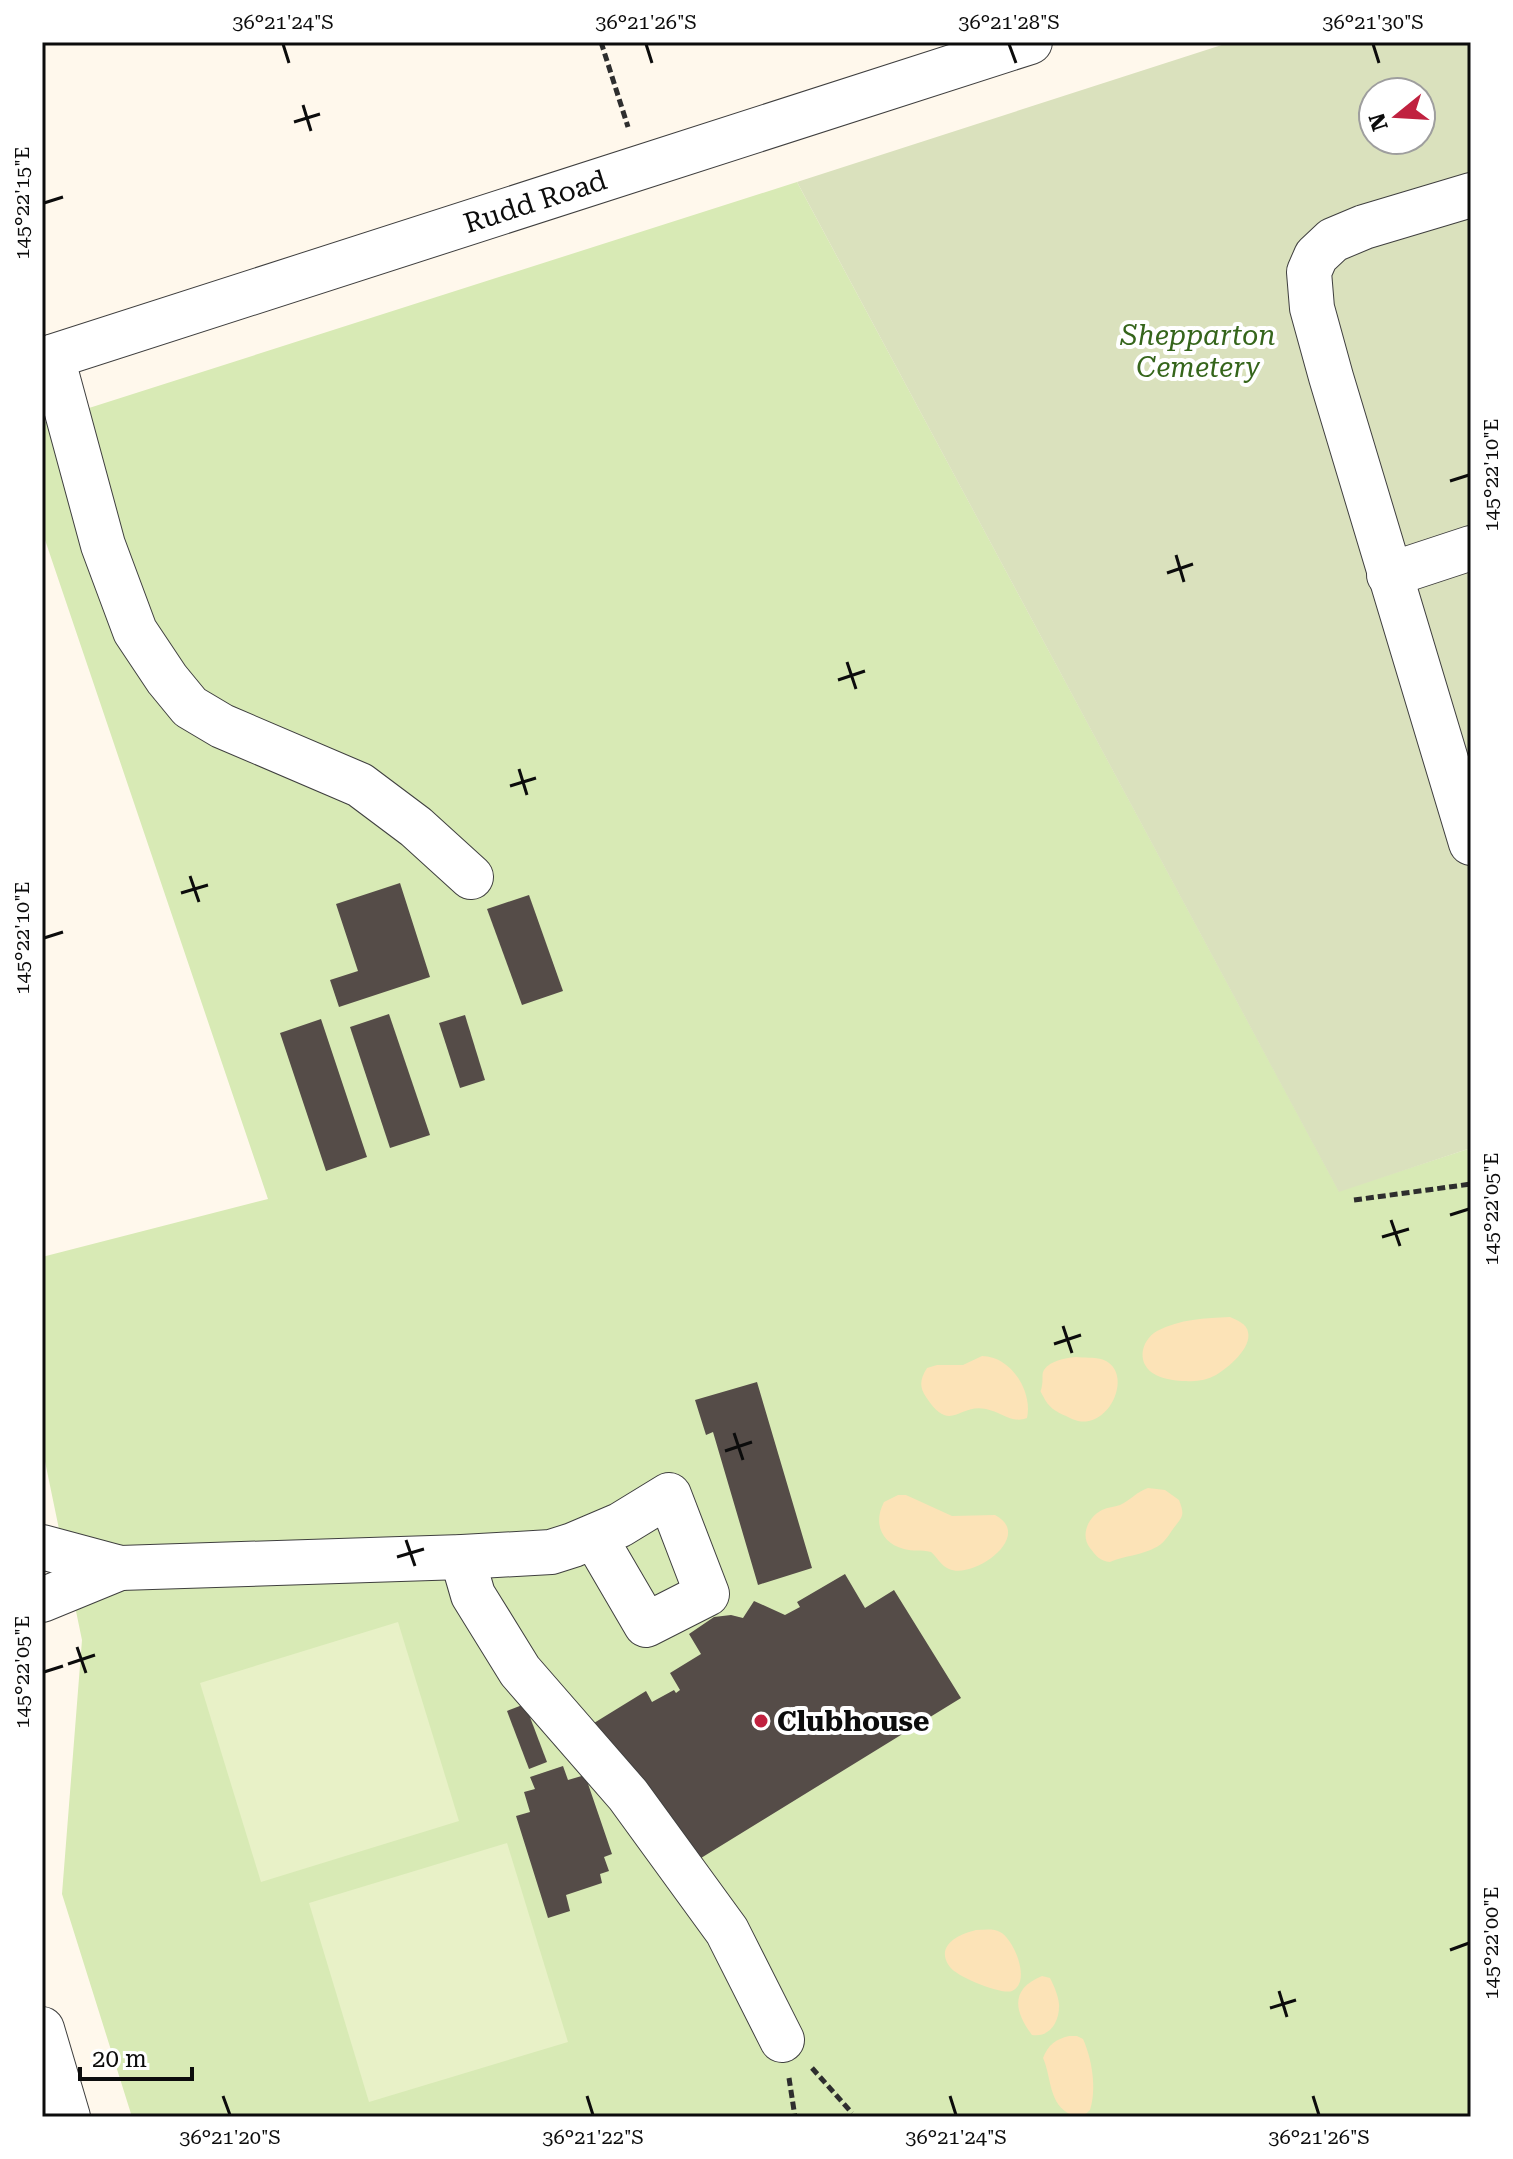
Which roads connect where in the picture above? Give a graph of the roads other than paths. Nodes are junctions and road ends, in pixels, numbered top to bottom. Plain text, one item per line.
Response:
1 (1030, 42) edge
2 (1471, 195) edge
3 (47, 359) edge
4 (1471, 548) edge
5 (1389, 575) junction
6 (1471, 843) edge
7 (471, 877) dead end
8 (594, 1536) dead end
9 (42, 1547) edge
10 (462, 1557) junction
11 (120, 1568) junction
12 (42, 1600) edge
13 (42, 2029) edge
14 (782, 2040) road end
15 (68, 2117) edge

1 - 3 street, Rudd Road
2 - 5 street
3 - 7 street
4 - 5 street
5 - 6 street
8 - 10 street
9 - 11 street
10 - 11 street
10 - 14 street
11 - 12 street
13 - 15 street

